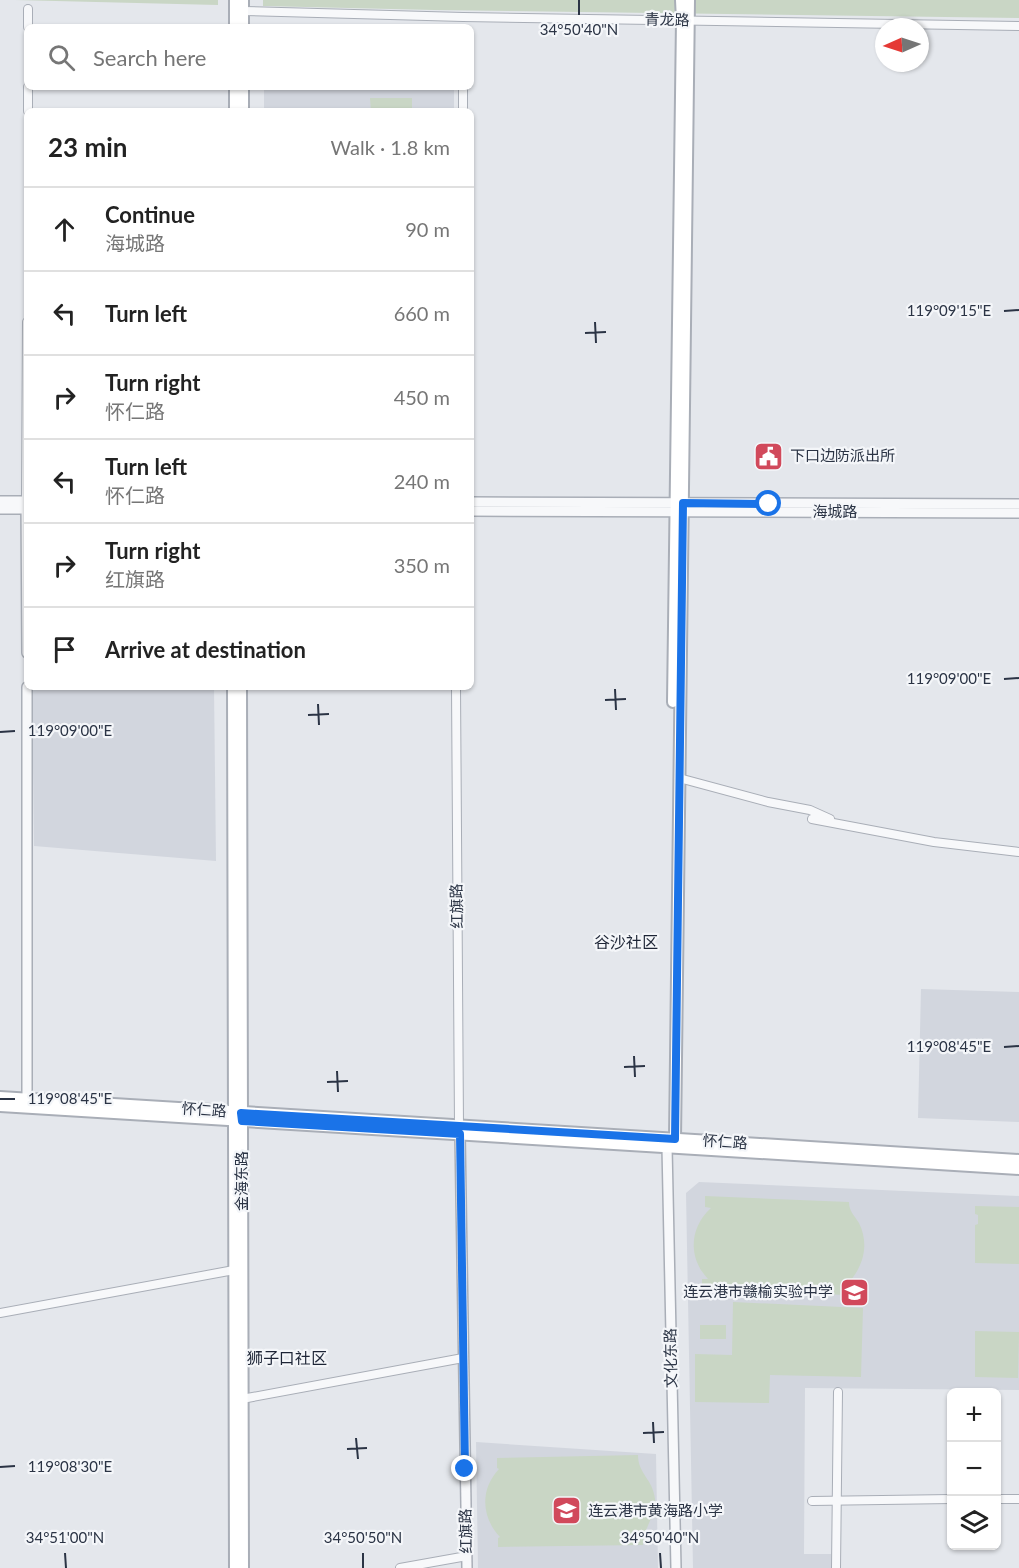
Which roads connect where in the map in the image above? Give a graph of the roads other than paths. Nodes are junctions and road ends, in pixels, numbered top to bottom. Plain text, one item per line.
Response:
1 (235, 0) edge
2 (681, 0) edge
3 (689, 0) edge
4 (243, 5) edge
5 (28, 9) dead end
6 (463, 17) junction
7 (686, 20) junction
8 (28, 24) edge
9 (235, 24) edge
10 (243, 24) edge
11 (463, 24) edge
12 (1019, 26) edge
13 (28, 90) edge
14 (235, 90) edge
15 (243, 90) edge
16 (463, 90) edge
17 (28, 108) edge
18 (236, 108) edge
19 (243, 108) edge
20 (463, 108) edge
21 (0, 501) edge
22 (24, 501) edge
23 (474, 502) edge
24 (1019, 504) edge
25 (679, 507) junction
26 (0, 509) edge
27 (24, 509) edge
28 (474, 511) edge
29 (1019, 513) edge
30 (27, 690) edge
31 (233, 690) edge
32 (241, 690) edge
33 (456, 690) edge
34 (679, 778) junction
35 (812, 819) dead end
36 (838, 823) junction
37 (1019, 852) edge
38 (0, 1097) edge
39 (27, 1099) junction
40 (0, 1106) edge
41 (238, 1117) junction
42 (460, 1130) junction
43 (671, 1142) junction
44 (1019, 1160) edge
45 (1019, 1169) edge
46 (234, 1270) junction
47 (0, 1313) edge
48 (464, 1358) junction
49 (838, 1392) dead end
50 (242, 1399) junction
51 (947, 1499) edge
52 (1001, 1499) edge
53 (1019, 1499) edge
54 (812, 1500) dead end
55 (838, 1500) junction
56 (466, 1556) junction
57 (235, 1568) edge
58 (243, 1568) edge
59 (400, 1568) edge
60 (467, 1568) edge
61 (676, 1568) edge
62 (837, 1568) edge

1 - 9 main road
2 - 7 main road
3 - 7 main road
4 - 6 street, 青龙路
4 - 10 main road
5 - 8 street
6 - 7 street, 青龙路
6 - 11 street
7 - 12 street, 青龙路
7 - 25 main road
13 - 17 street
14 - 18 main road
15 - 19 main road
16 - 20 street
21 - 22 street
23 - 25 street, 海城路
24 - 25 street, 海城路
25 - 28 street, 海城路
25 - 29 street, 海城路
25 - 34 main road
25 - 43 main road
26 - 27 street
30 - 39 street
31 - 41 main road, 金海东路
32 - 41 main road, 金海东路
33 - 42 street, 红旗路
34 - 36 street
34 - 43 main road
35 - 36 street
36 - 37 street
38 - 39 main road, 怀仁路
39 - 41 main road, 怀仁路
40 - 41 main road, 怀仁路
41 - 42 main road, 怀仁路
41 - 46 main road, 金海东路
41 - 50 main road, 金海东路
42 - 43 main road, 怀仁路
42 - 48 street, 红旗路
43 - 44 main road, 怀仁路
43 - 45 main road, 怀仁路
43 - 61 street, 文化东路
46 - 47 street
46 - 57 main road, 金海东路
48 - 50 street
48 - 56 street, 红旗路
49 - 55 street
50 - 58 main road, 金海东路
51 - 55 street
52 - 53 street
54 - 55 street
55 - 62 street
56 - 59 street
56 - 60 street, 红旗路

